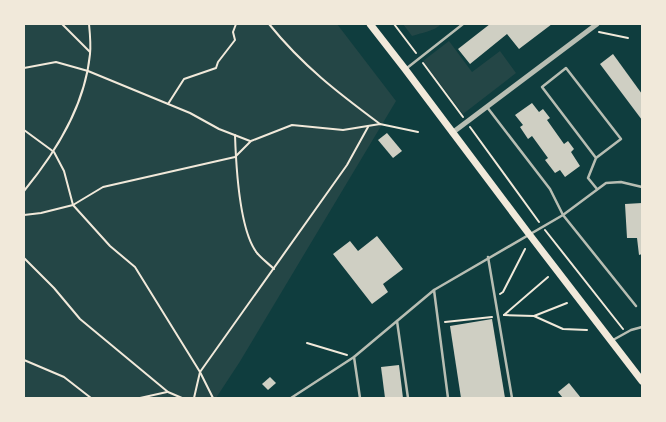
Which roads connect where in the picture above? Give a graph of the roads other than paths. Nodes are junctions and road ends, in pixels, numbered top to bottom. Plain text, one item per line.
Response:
1 (370, 24) edge
2 (463, 24) edge
3 (597, 24) edge
4 (405, 69) junction
5 (486, 107) junction
6 (452, 133) junction
7 (596, 158) junction
8 (642, 187) edge
9 (597, 189) junction
10 (563, 215) junction
11 (529, 234) junction
12 (488, 257) junction
13 (434, 290) junction
14 (636, 306) dead end
15 (397, 321) junction
16 (642, 327) edge
17 (612, 341) junction
18 (354, 357) junction
19 (642, 381) edge
20 (293, 398) edge
21 (360, 398) edge
22 (408, 398) edge
23 (448, 398) edge
24 (512, 398) edge

1 - 4 main road
2 - 4 lane
3 - 5 street
4 - 6 main road
5 - 6 street
5 - 10 lane
6 - 11 main road
7 - 7 lane
7 - 9 lane
8 - 9 lane
9 - 10 lane
10 - 11 lane
10 - 14 lane
11 - 12 lane
11 - 17 main road
12 - 13 lane
12 - 24 lane
13 - 15 lane
13 - 23 lane
15 - 18 lane
15 - 22 lane
16 - 17 lane
17 - 19 main road
18 - 20 lane
18 - 21 lane

